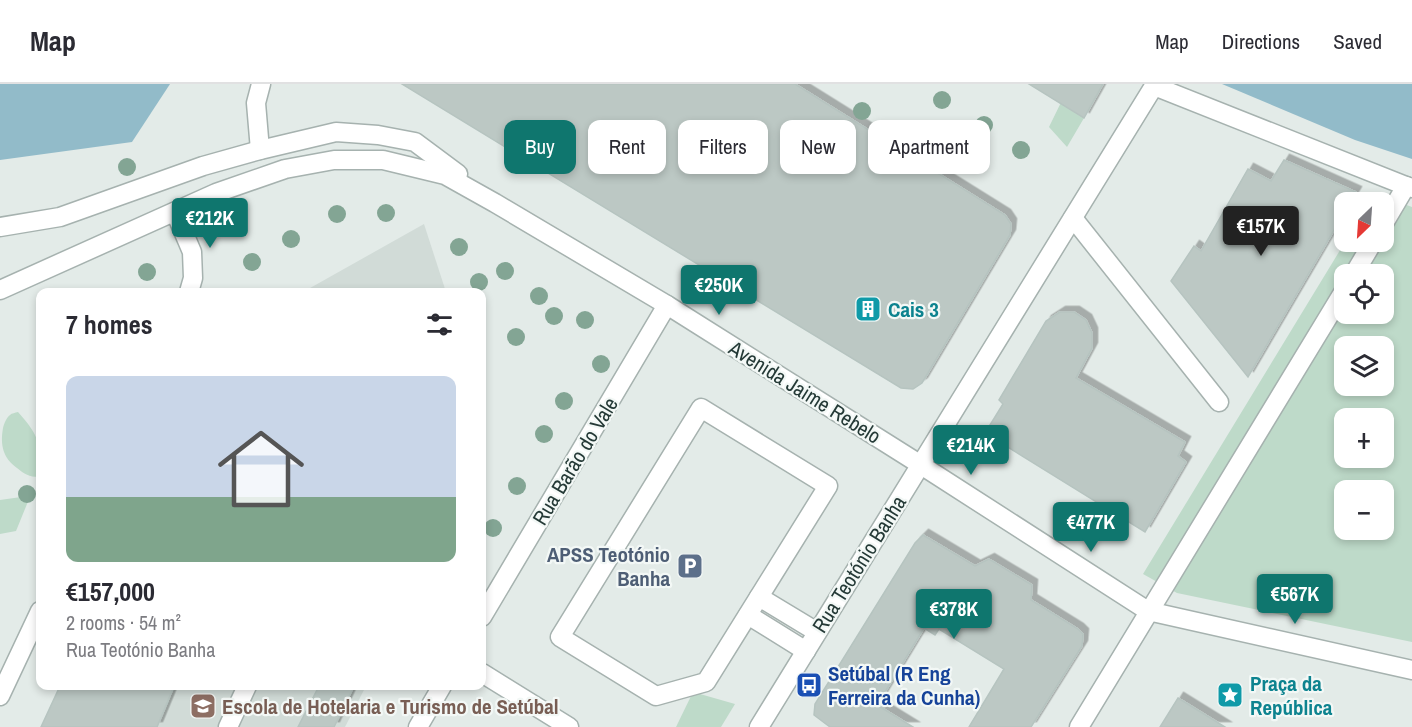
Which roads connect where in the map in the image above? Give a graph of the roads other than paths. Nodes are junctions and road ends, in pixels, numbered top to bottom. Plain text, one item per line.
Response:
1 (261, 84) edge
2 (260, 150) junction
3 (1409, 187) edge
4 (495, 203) junction
5 (1394, 209) edge
6 (175, 212) junction
7 (1073, 218) junction
8 (0, 227) edge
9 (190, 288) edge
10 (0, 290) edge
11 (668, 305) junction
12 (1334, 308) edge
13 (1219, 402) dead end
14 (921, 465) junction
15 (759, 597) junction
16 (486, 610) edge
17 (1148, 611) junction
18 (748, 615) junction
19 (36, 619) edge
20 (817, 632) junction
21 (806, 651) junction
22 (1412, 670) edge
23 (486, 675) edge
24 (245, 690) edge
25 (440, 690) edge
26 (1, 692) edge
27 (228, 727) edge
28 (418, 727) edge
29 (569, 727) edge
30 (759, 727) edge
31 (1079, 727) edge

1 - 2 street
2 - 4 street
2 - 8 street
3 - 5 street
3 - 7 street, Rua Teotónio Banha
4 - 6 street, Avenida Jaime Rebelo
4 - 11 street, Avenida Jaime Rebelo
6 - 9 street
6 - 10 street, Avenida Jaime Rebelo
7 - 13 street
7 - 14 street, Rua Teotónio Banha
11 - 14 street, Avenida Jaime Rebelo
11 - 16 street, Rua Barão do Vale
12 - 17 street
14 - 17 street, Avenida Jaime Rebelo
14 - 20 street, Rua Teotónio Banha
15 - 18 street
15 - 18 street
15 - 20 street
17 - 22 street, Avenida Jaime Rebelo
17 - 31 street
18 - 21 street
19 - 26 street
20 - 21 street, Rua Teotónio Banha
21 - 30 street, Rua Teotónio Banha
23 - 29 street
24 - 27 street
25 - 28 street

